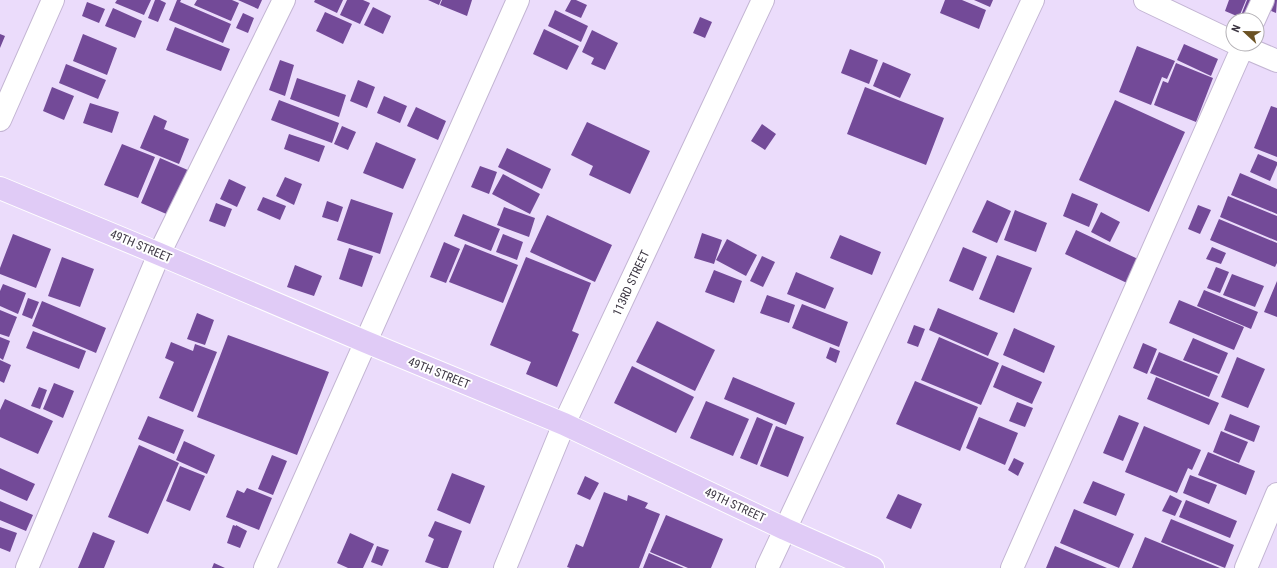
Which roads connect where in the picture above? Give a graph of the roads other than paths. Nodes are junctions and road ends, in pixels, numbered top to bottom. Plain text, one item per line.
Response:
1 (53, 0) edge
2 (284, 0) edge
3 (518, 0) edge
4 (763, 0) edge
5 (1034, 0) edge
6 (1145, 0) edge
7 (1263, 0) edge
8 (1258, 12) edge
9 (1225, 37) edge
10 (1236, 52) edge
11 (1256, 52) edge
12 (1277, 62) edge
13 (0, 120) edge
14 (0, 188) edge
15 (159, 254) junction
16 (366, 342) junction
17 (564, 424) junction
18 (1277, 494) edge
19 (785, 529) junction
20 (28, 568) edge
21 (265, 568) edge
22 (505, 568) edge
23 (767, 568) edge
24 (873, 568) edge
25 (1012, 568) edge
26 (1246, 568) edge

1 - 13 street
2 - 15 street
3 - 16 street
4 - 17 street, 113RD STREET
5 - 19 street
6 - 9 street
7 - 8 street
10 - 25 street
11 - 12 street
14 - 15 main road, 49TH STREET
15 - 16 main road, 49TH STREET
15 - 20 street
16 - 17 main road, 49TH STREET
16 - 21 street
17 - 19 main road, 49TH STREET
17 - 22 street, 113RD STREET
18 - 26 street
19 - 23 street
19 - 24 main road, 49TH STREET

